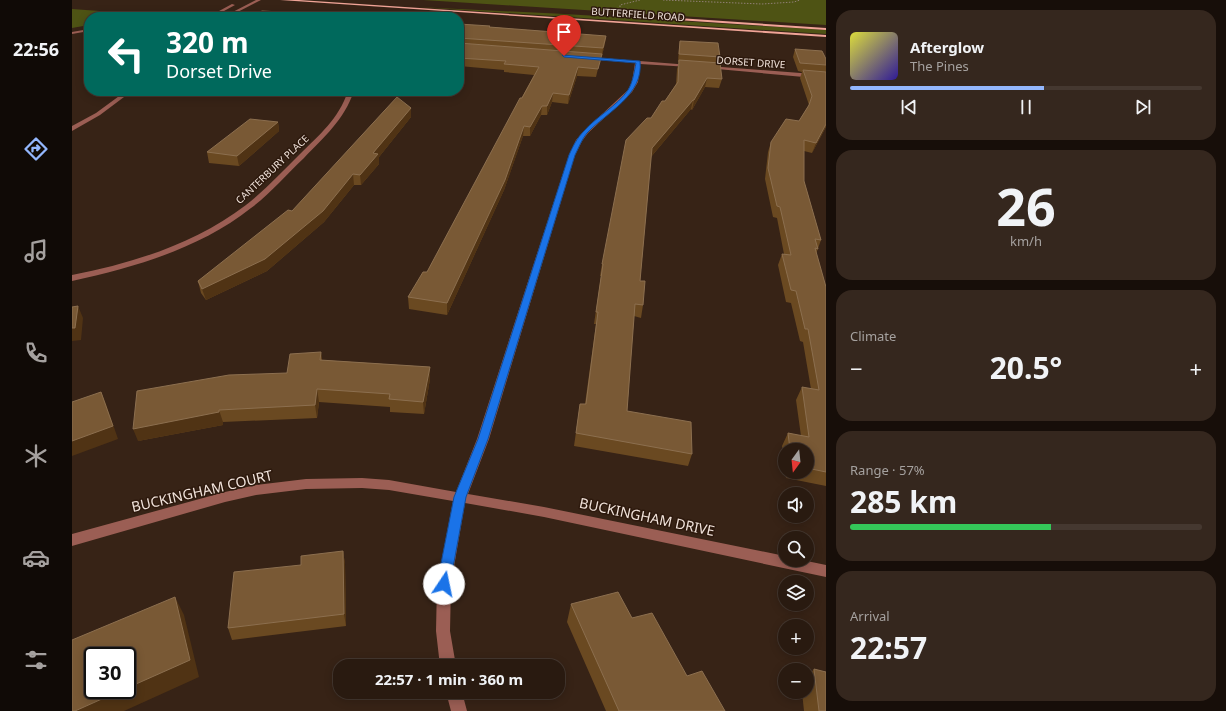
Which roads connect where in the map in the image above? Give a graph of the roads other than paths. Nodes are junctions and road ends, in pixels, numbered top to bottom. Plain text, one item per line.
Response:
1 (259, 0) edge
2 (282, 0) edge
3 (240, 2) dead end
4 (220, 12) edge
5 (235, 12) edge
6 (463, 12) edge
7 (464, 12) edge
8 (672, 19) dead end
9 (826, 29) edge
10 (84, 31) edge
11 (72, 33) edge
12 (826, 36) edge
13 (584, 58) edge
14 (638, 62) junction
15 (694, 66) edge
16 (702, 67) edge
17 (826, 77) edge
18 (123, 96) edge
19 (349, 96) edge
20 (72, 129) edge
21 (72, 278) edge
22 (460, 497) junction
23 (72, 540) edge
24 (826, 571) edge
25 (447, 659) edge
26 (456, 699) edge
27 (459, 711) edge

1 - 5 street
2 - 6 main road, BUTTERFIELD ROAD
3 - 4 street
7 - 12 main road, BUTTERFIELD ROAD
8 - 9 main road, BUTTERFIELD ROAD
10 - 11 street
13 - 14 street
14 - 15 street
14 - 22 street
16 - 17 street, DORSET DRIVE
18 - 20 street
19 - 21 street, CANTERBURY PLACE
22 - 23 street, BUCKINGHAM COURT
22 - 24 street, BUCKINGHAM DRIVE
22 - 25 street
26 - 27 street

